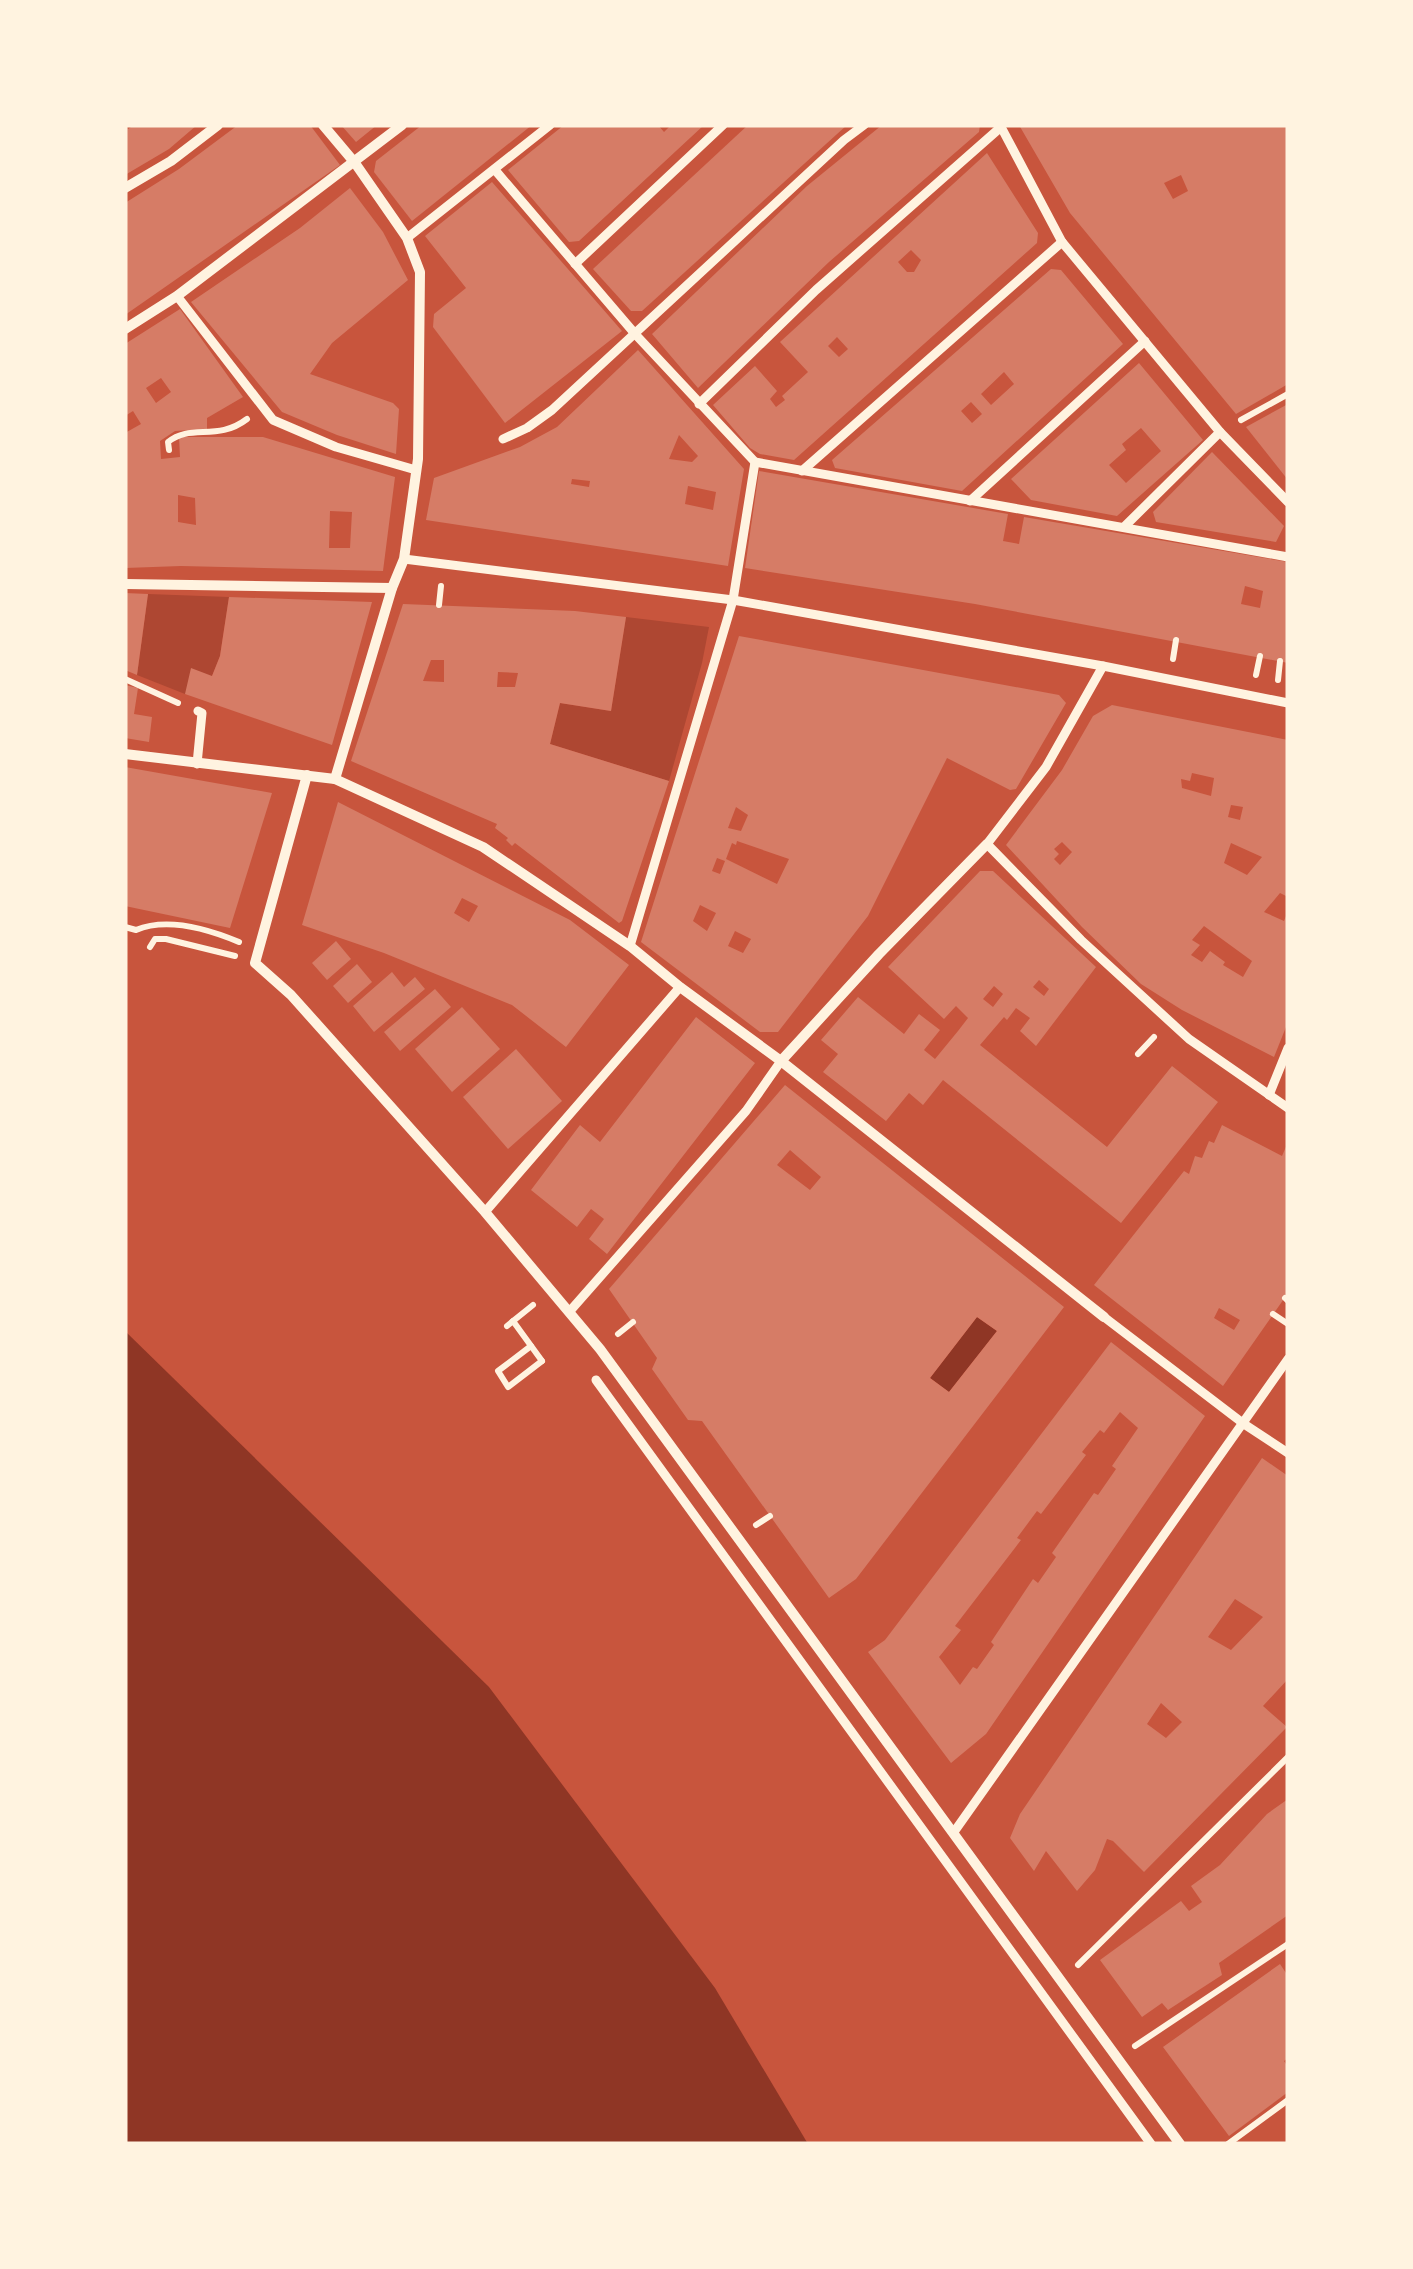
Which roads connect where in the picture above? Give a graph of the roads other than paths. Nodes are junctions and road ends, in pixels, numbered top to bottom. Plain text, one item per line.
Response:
1 (218, 125) edge
2 (324, 125) edge
3 (402, 125) edge
4 (550, 125) edge
5 (724, 125) edge
6 (864, 125) edge
7 (1000, 126) edge
8 (355, 163) junction
9 (494, 170) junction
10 (125, 188) edge
11 (407, 238) junction
12 (1062, 242) junction
13 (575, 264) junction
14 (178, 296) junction
15 (125, 329) edge
16 (636, 335) junction
17 (1145, 341) junction
18 (699, 404) junction
19 (1220, 432) junction
20 (503, 438) dead end
21 (755, 462) junction
22 (416, 470) junction
23 (802, 471) junction
24 (970, 500) junction
25 (1288, 502) edge
26 (1124, 527) junction
27 (1288, 557) edge
28 (404, 560) junction
29 (125, 584) edge
30 (392, 588) junction
31 (733, 600) junction
32 (1103, 666) junction
33 (1288, 704) edge
34 (198, 711) road end
35 (125, 754) edge
36 (198, 764) junction
37 (307, 775) junction
38 (335, 779) junction
39 (987, 844) junction
40 (630, 946) junction
41 (680, 987) junction
42 (1288, 1048) edge
43 (781, 1061) junction
44 (1269, 1095) junction
45 (1288, 1108) edge
46 (485, 1212) junction
47 (570, 1311) junction
48 (1104, 1317) joint
49 (1288, 1359) edge
50 (596, 1380) dead end
51 (1244, 1424) junction
52 (1288, 1453) edge
53 (954, 1832) junction
54 (1151, 2144) edge
55 (1180, 2144) edge

1 - 10 street
2 - 8 street
3 - 8 street
4 - 9 street
5 - 13 street
6 - 16 street
7 - 12 street
7 - 18 street
8 - 11 street
8 - 14 street
9 - 11 street
9 - 13 street
11 - 22 street
12 - 17 street
12 - 23 street
13 - 16 street
14 - 15 street
14 - 22 street
16 - 18 street
16 - 20 street
17 - 19 street
17 - 24 street
18 - 21 street
19 - 25 street
19 - 26 street
21 - 23 street
21 - 31 street
22 - 28 street
23 - 24 street
24 - 26 street
26 - 27 street
28 - 30 street
28 - 31 street
29 - 30 street
30 - 38 street
31 - 32 street
31 - 40 street
32 - 33 street
32 - 39 street
34 - 36 street
35 - 36 street
36 - 37 street
37 - 38 street
37 - 46 street
38 - 40 street
39 - 43 street
39 - 44 street
40 - 41 street
41 - 43 street
41 - 46 street
42 - 44 street
43 - 47 street
43 - 48 street
44 - 45 street
46 - 47 street
47 - 53 street
48 - 51 street
49 - 51 street
50 - 54 street
51 - 52 street
51 - 53 street
53 - 55 street

